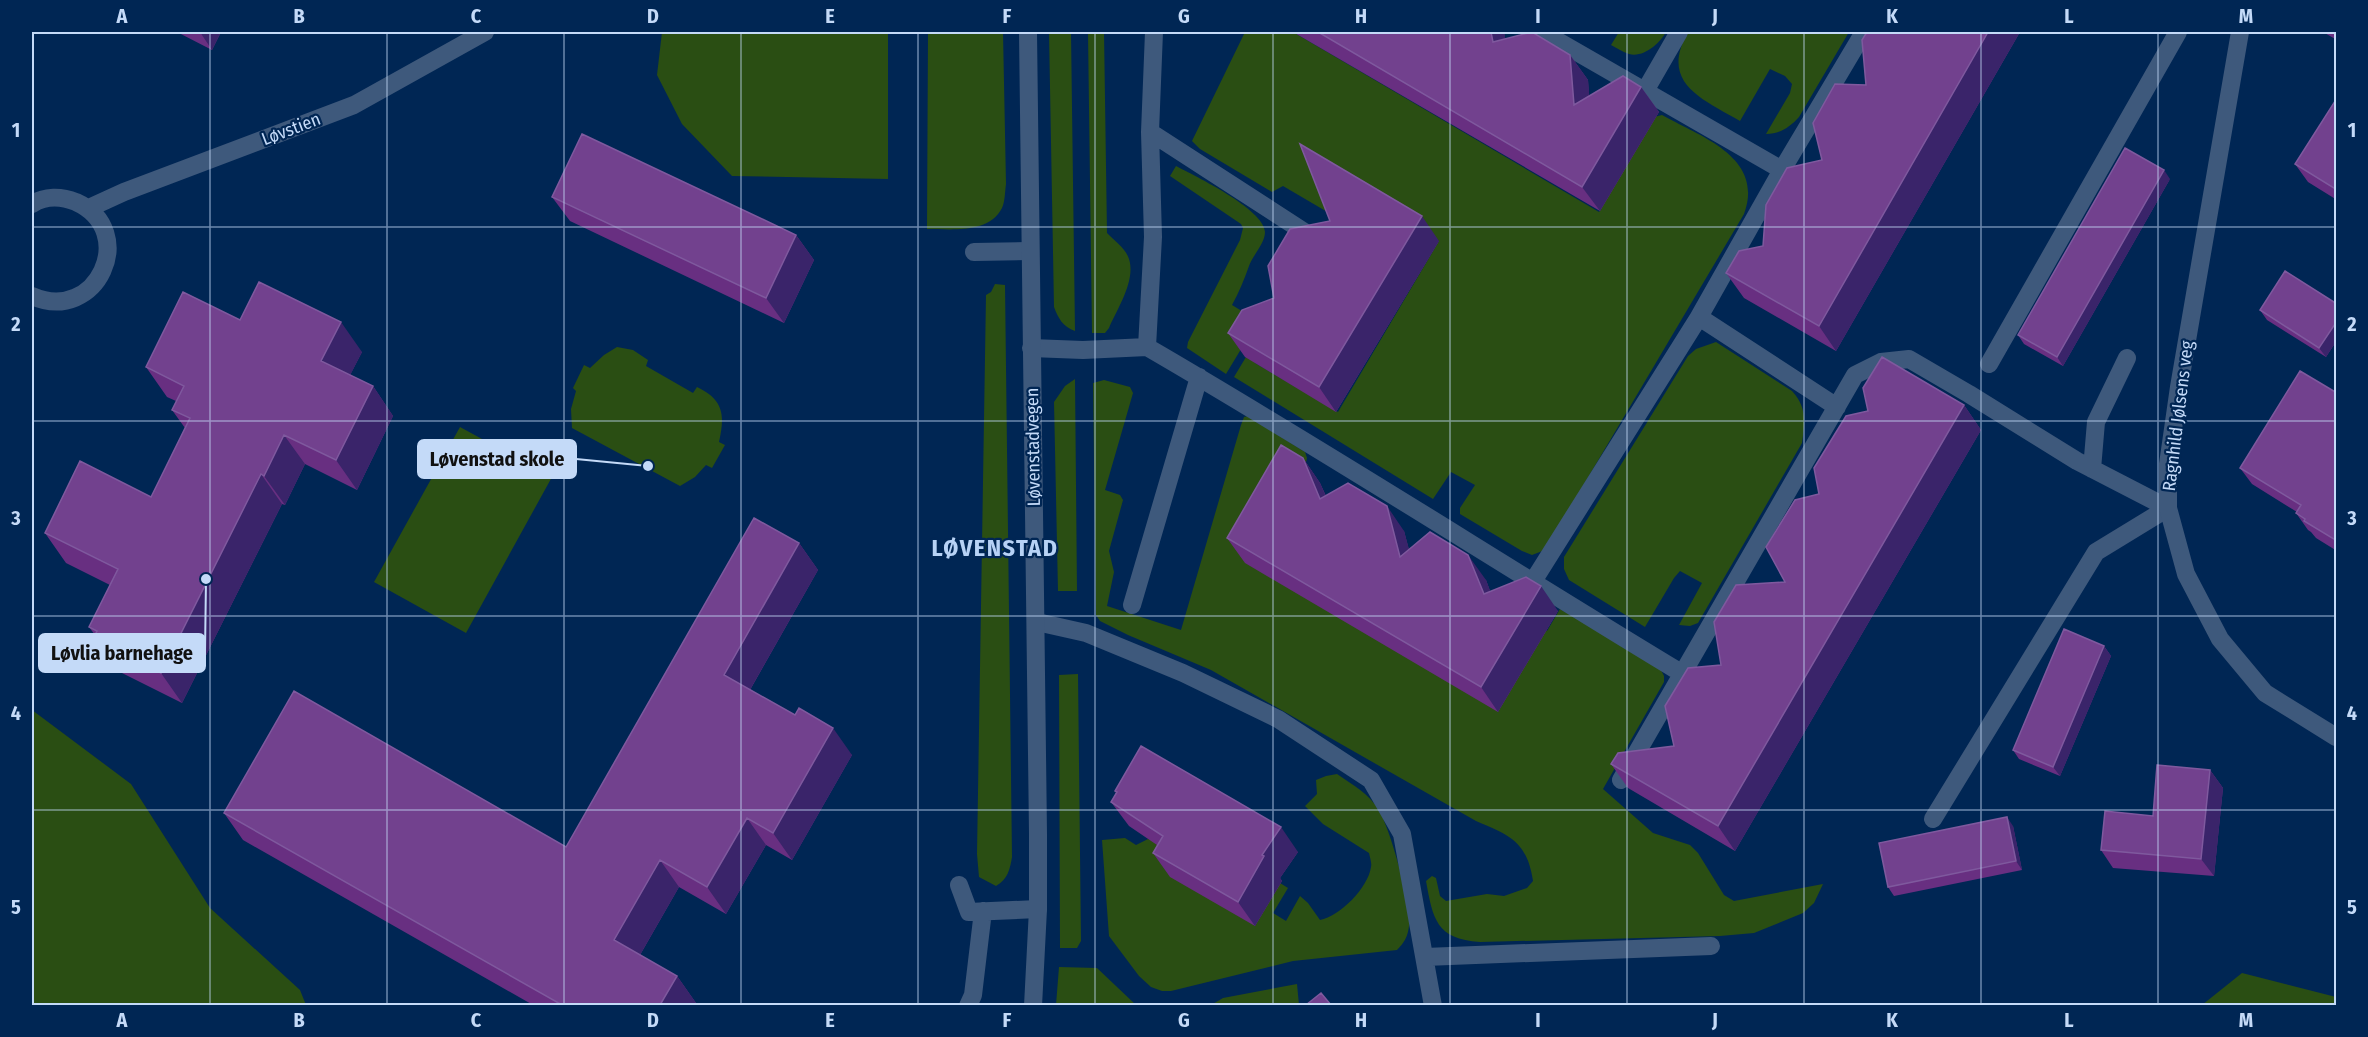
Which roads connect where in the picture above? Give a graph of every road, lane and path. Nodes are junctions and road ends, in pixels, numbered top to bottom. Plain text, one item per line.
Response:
1 (484, 32) edge
2 (1028, 32) edge
3 (1154, 32) edge
4 (1542, 32) edge
5 (1679, 32) edge
6 (1864, 32) edge
7 (2178, 32) edge
8 (2240, 32) edge
9 (1645, 92) junction
10 (1150, 132) junction
11 (1782, 170) junction
12 (32, 204) edge
13 (89, 208) junction
14 (1309, 235) edge
15 (1029, 251) junction
16 (974, 252) dead end
17 (32, 296) edge
18 (1699, 316) junction
19 (1148, 346) junction
20 (1031, 348) junction
21 (2127, 358) dead end
22 (1989, 363) dead end
23 (1199, 377) junction
24 (1837, 407) junction
25 (2092, 469) junction
26 (2168, 508) junction
27 (1532, 583) junction
28 (1132, 605) dead end
29 (1037, 622) junction
30 (1683, 674) junction
31 (2337, 737) edge
32 (1621, 780) edge
33 (1933, 819) dead end
34 (959, 885) dead end
35 (1038, 909) junction
36 (984, 911) junction
37 (1711, 946) dead end
38 (1425, 957) junction
39 (968, 1005) edge
40 (1033, 1005) edge
41 (1433, 1005) edge

1 - 13 street, Løvstien
2 - 15 street, Løvenstadvegen
3 - 10 street
4 - 9 street
5 - 9 street
6 - 11 street
7 - 22 street
8 - 26 street, Ragnhild Jølsens veg
9 - 11 street
10 - 14 street
10 - 19 street
11 - 18 street
12 - 13 street
13 - 17 street
15 - 16 street
15 - 20 street, Løvenstadvegen
18 - 24 street
18 - 27 street
19 - 20 street
19 - 23 street
20 - 29 street, Løvenstadvegen
21 - 25 street
23 - 27 street
23 - 28 street
24 - 25 street
24 - 30 street
25 - 26 street
26 - 31 street, Ragnhild Jølsens veg
26 - 33 street
27 - 30 street
29 - 35 street, Løvenstadvegen
29 - 38 street
30 - 32 street
34 - 36 street
35 - 36 street
35 - 40 street, Løvenstadvegen
36 - 39 street
37 - 38 street
38 - 41 street

